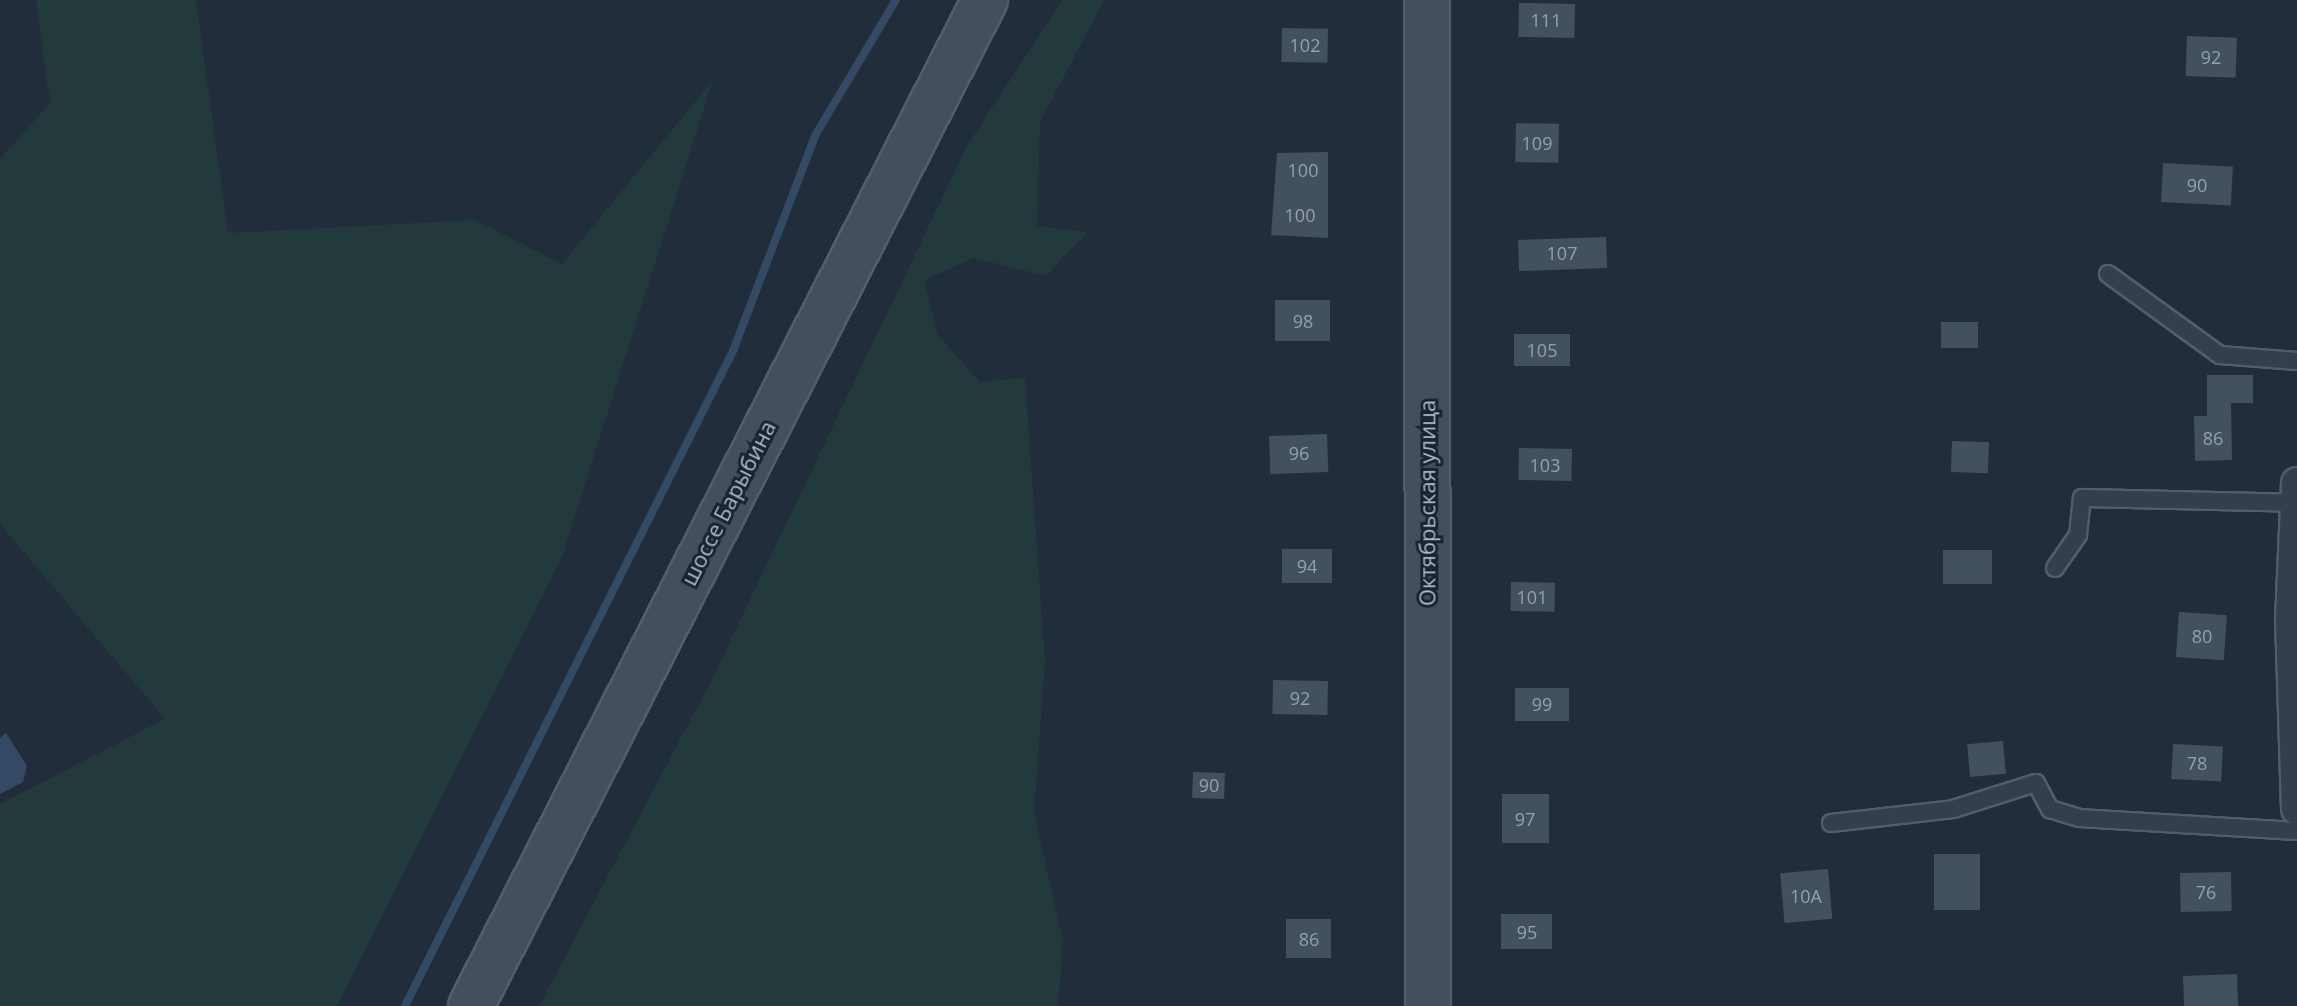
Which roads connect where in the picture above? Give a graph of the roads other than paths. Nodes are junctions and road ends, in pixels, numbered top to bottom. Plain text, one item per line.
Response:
1 (985, 0) edge
2 (1427, 0) edge
3 (2108, 274) dead end
4 (2297, 361) edge
5 (2297, 483) edge
6 (2296, 503) edge
7 (2055, 568) dead end
8 (2297, 809) edge
9 (1831, 823) dead end
10 (2297, 831) edge
11 (471, 1006) edge
12 (1428, 1006) edge

1 - 11 main road, шоссе Барыбина
2 - 12 main road, Октябрьская улица
3 - 4 lane
5 - 6 street
6 - 7 lane
6 - 8 street
9 - 10 lane

